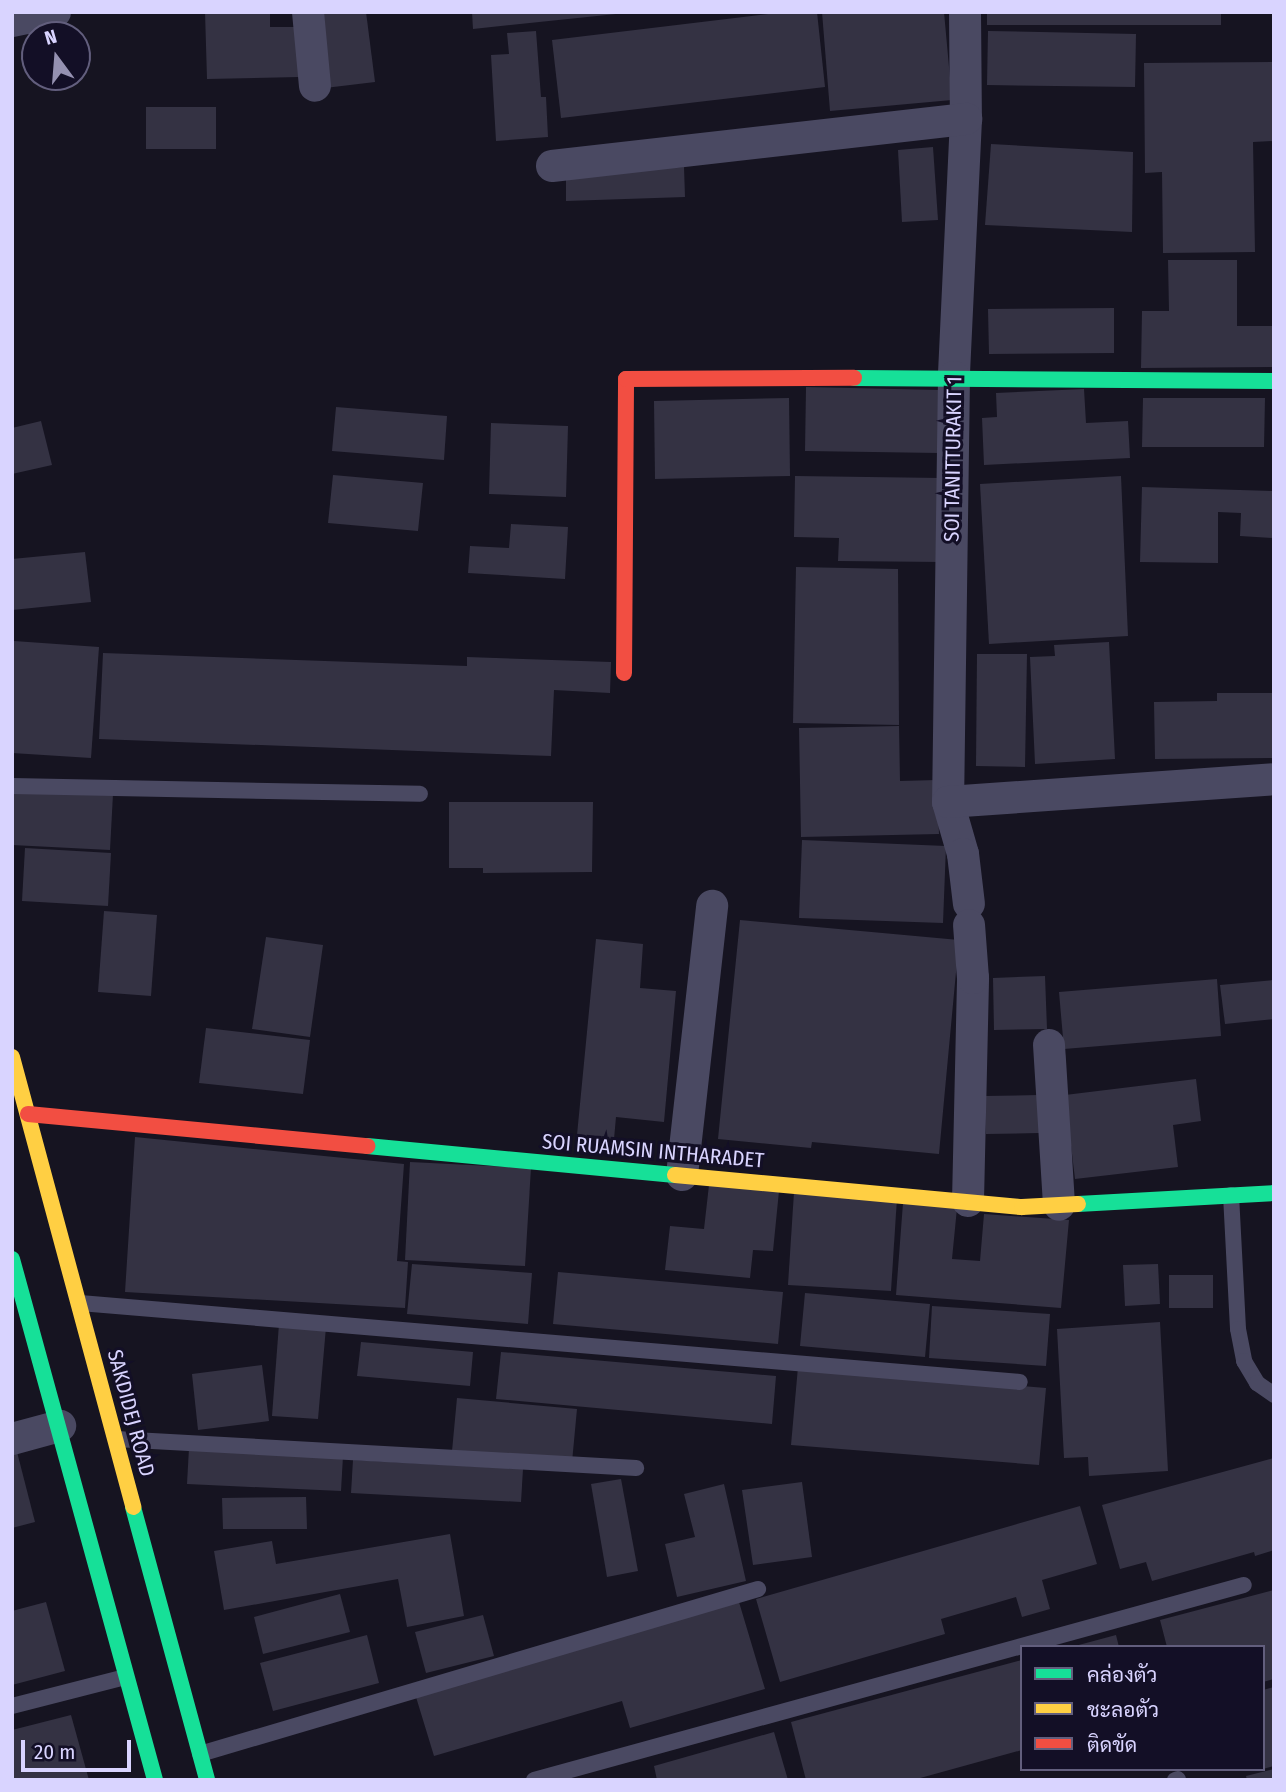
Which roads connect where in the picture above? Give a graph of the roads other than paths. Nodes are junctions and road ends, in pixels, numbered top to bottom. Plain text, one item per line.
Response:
1 (55, 12) edge
2 (307, 12) edge
3 (965, 12) edge
4 (12, 21) edge
5 (315, 86) dead end
6 (966, 119) junction
7 (552, 166) dead end
8 (954, 377) junction
9 (1274, 382) edge
10 (624, 673) dead end
11 (1274, 779) edge
12 (12, 786) edge
13 (420, 794) dead end
14 (948, 802) junction
15 (712, 905) dead end
16 (1049, 1045) dead end
17 (12, 1056) edge
18 (28, 1114) junction
19 (682, 1175) junction
20 (1274, 1193) edge
21 (1231, 1195) junction
22 (968, 1201) junction
23 (1059, 1205) junction
24 (12, 1259) edge
25 (80, 1303) junction
26 (1020, 1382) dead end
27 (1274, 1395) edge
28 (60, 1426) junction
29 (12, 1439) edge
30 (116, 1439) junction
31 (636, 1468) dead end
32 (1244, 1586) dead end
33 (758, 1589) dead end
34 (1028, 1645) edge
35 (1020, 1647) edge
36 (125, 1678) junction
37 (12, 1706) edge
38 (200, 1754) junction
39 (155, 1780) edge
40 (207, 1780) edge
41 (534, 1780) edge

1 - 4 street
2 - 5 street
3 - 6 street, SOI TANITTURAKIT 1
6 - 7 street
6 - 8 street, SOI TANITTURAKIT 1
8 - 9 street
8 - 10 street
8 - 14 street, SOI TANITTURAKIT 1
11 - 14 street
12 - 13 lane
14 - 22 street, SOI TANITTURAKIT 1
15 - 19 street
16 - 23 street
17 - 18 street, SAKDIDEJ ROAD
18 - 19 street, SOI RUAMSIN INTHARADET
18 - 25 street, SAKDIDEJ ROAD
19 - 22 street, SOI RUAMSIN INTHARADET
20 - 21 street, SOI RUAMSIN INTHARADET
21 - 23 street, SOI RUAMSIN INTHARADET
21 - 27 lane
22 - 23 street, SOI RUAMSIN INTHARADET
24 - 28 street
25 - 26 lane
25 - 30 street, SAKDIDEJ ROAD
28 - 29 street
28 - 36 street
30 - 31 lane
30 - 38 street, SAKDIDEJ ROAD
32 - 34 lane
33 - 38 lane
35 - 41 lane
36 - 37 lane
36 - 39 street
38 - 40 street, SAKDIDEJ ROAD

